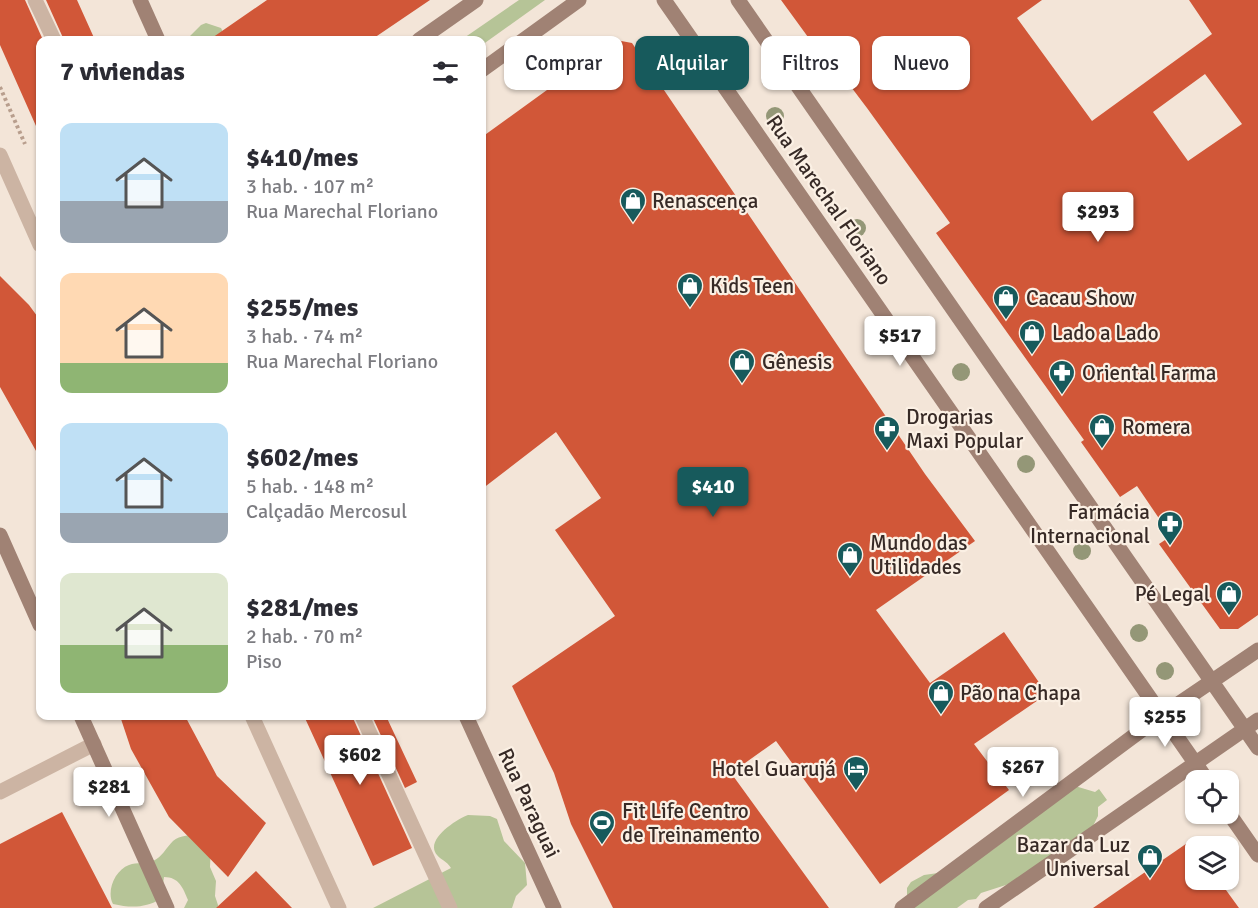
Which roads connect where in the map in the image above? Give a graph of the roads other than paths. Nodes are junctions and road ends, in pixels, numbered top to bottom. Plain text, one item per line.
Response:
1 (35, 0) edge
2 (140, 0) edge
3 (476, 0) edge
4 (579, 0) edge
5 (664, 0) edge
6 (738, 0) edge
7 (52, 36) edge
8 (156, 36) edge
9 (425, 36) edge
10 (486, 67) edge
11 (0, 154) edge
12 (36, 236) edge
13 (0, 535) edge
14 (36, 616) edge
15 (1258, 650) edge
16 (1213, 681) junction
17 (1162, 715) junction
18 (83, 720) edge
19 (254, 720) edge
20 (364, 720) edge
21 (468, 720) edge
22 (1258, 720) edge
23 (1245, 730) junction
24 (94, 744) junction
25 (1258, 748) edge
26 (1195, 763) junction
27 (1200, 770) edge
28 (0, 792) edge
29 (1236, 824) edge
30 (1258, 855) edge
31 (166, 908) edge
32 (339, 908) edge
33 (450, 908) edge
34 (554, 908) edge
35 (902, 908) edge
36 (986, 908) edge

1 - 7 street
2 - 8 main road
3 - 9 main road
4 - 10 main road
5 - 17 main road, Rua Marechal Floriano
6 - 16 main road, Rua Marechal Floriano
11 - 12 street
13 - 14 main road
15 - 16 main road
16 - 17 main road
16 - 23 main road, Rua Marechal Floriano
17 - 26 main road, Rua Marechal Floriano
17 - 35 main road
18 - 24 main road
19 - 32 street
20 - 33 street
21 - 34 main road, Rua Paraguai
22 - 23 main road
23 - 25 main road, Rua Marechal Floriano
23 - 26 main road
24 - 28 street
24 - 31 main road
26 - 27 main road, Rua Marechal Floriano
26 - 36 main road
29 - 30 main road

